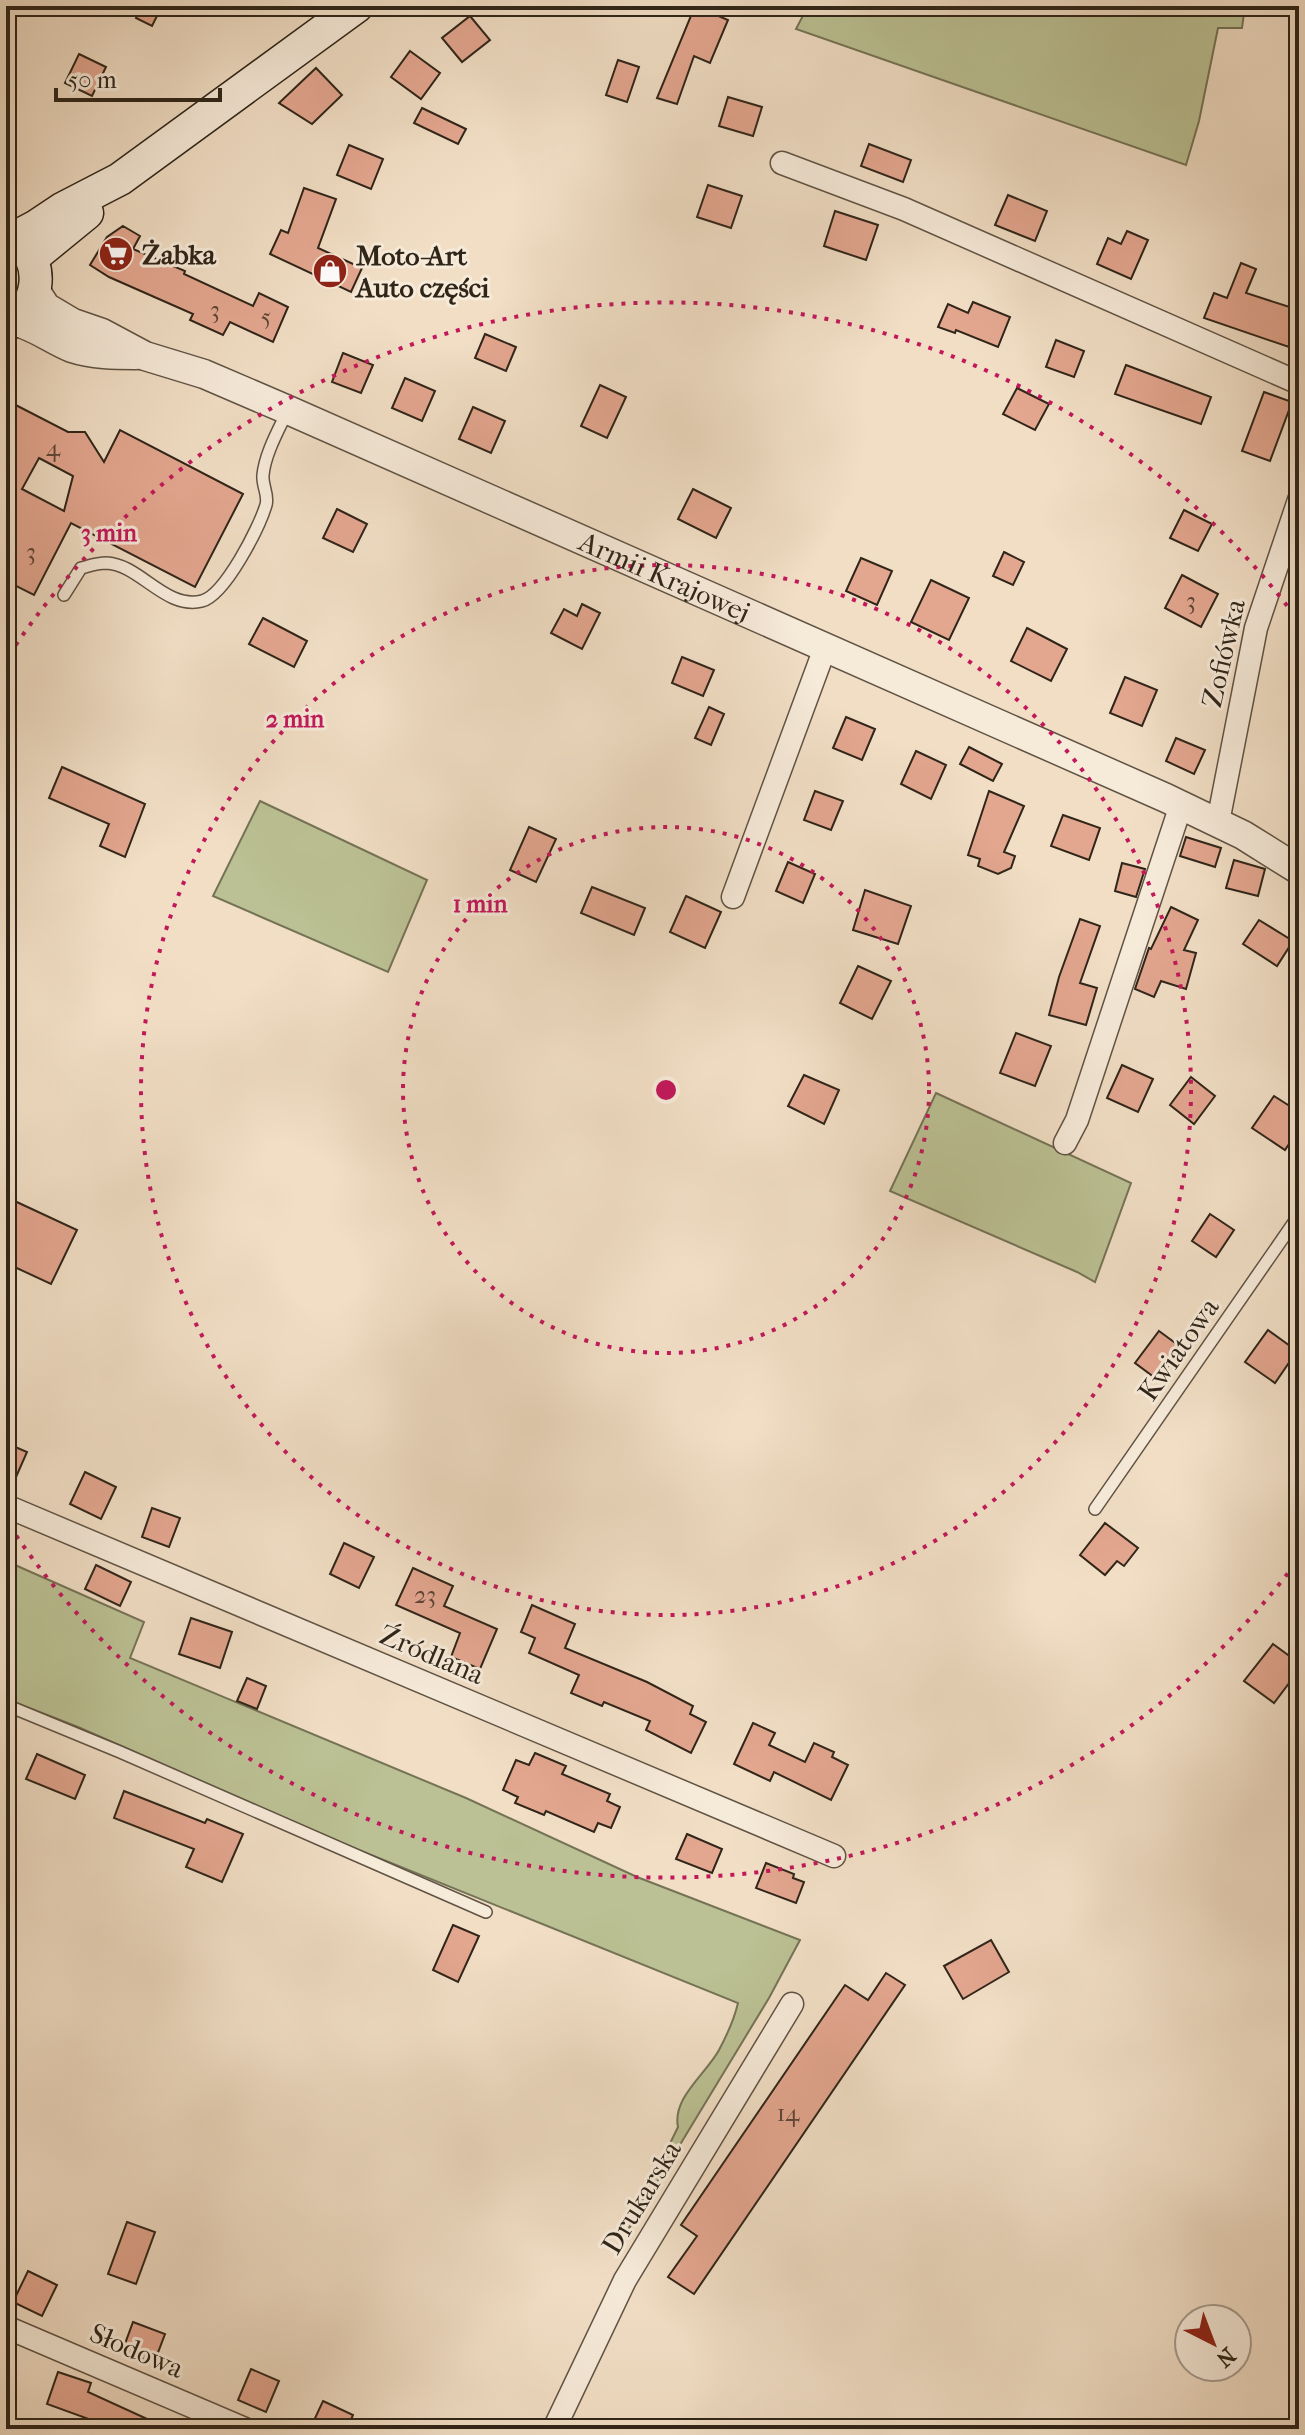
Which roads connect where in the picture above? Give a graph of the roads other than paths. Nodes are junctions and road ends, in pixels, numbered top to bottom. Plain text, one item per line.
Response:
1 (357, 6) edge
2 (782, 163) dead end
3 (22, 255) edge
4 (10, 323) edge
5 (145, 356) junction
6 (1299, 383) edge
7 (288, 410) junction
8 (1299, 500) edge
9 (64, 595) dead end
10 (825, 648) junction
11 (1181, 805) junction
12 (1218, 822) junction
13 (1299, 870) edge
14 (733, 897) dead end
15 (1065, 1143) dead end
16 (1299, 1215) edge
17 (6, 1506) edge
18 (1095, 1509) dead end
19 (6, 1705) edge
20 (834, 1856) dead end
21 (486, 1912) dead end
22 (792, 2004) dead end
23 (6, 2327) edge
24 (245, 2429) edge
25 (554, 2429) edge

1 - 3 main road
2 - 6 street
3 - 4 main road
3 - 5 street, Armii Krajowej
4 - 5 street, Armii Krajowej
5 - 7 street, Armii Krajowej
7 - 9 lane
7 - 10 street, Armii Krajowej
8 - 12 street, Zofiówka
10 - 11 street, Armii Krajowej
10 - 14 street
11 - 12 street, Armii Krajowej
11 - 15 street
12 - 13 street, Armii Krajowej
16 - 18 lane, Kwiatowa
17 - 20 street, Źródlana
19 - 21 lane
22 - 25 street, Drukarska
23 - 24 street, Słodowa

